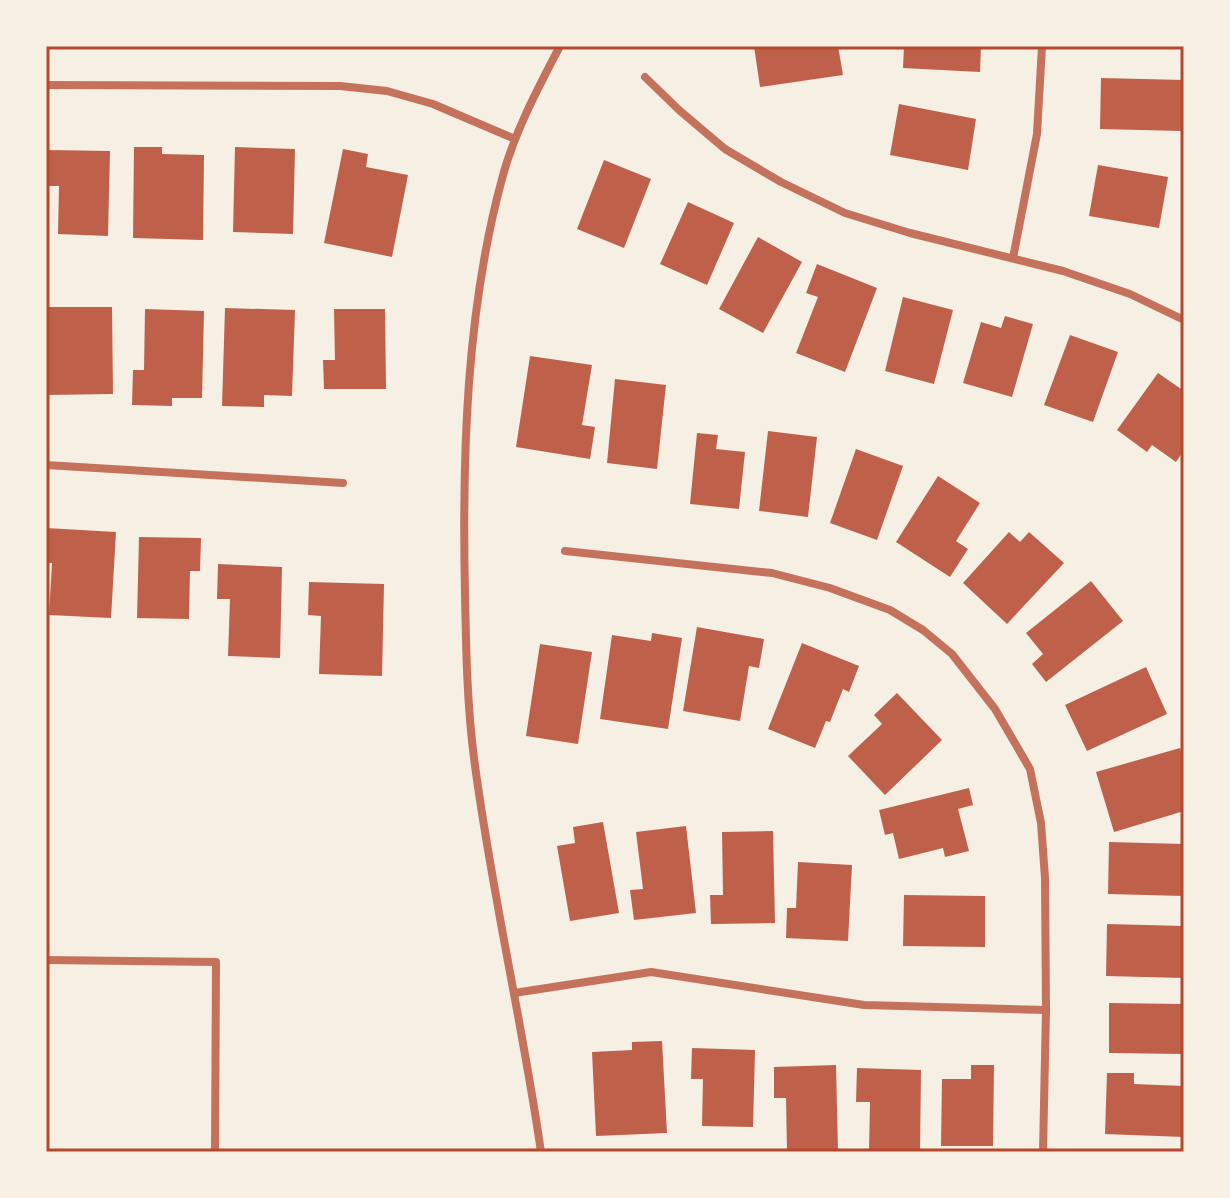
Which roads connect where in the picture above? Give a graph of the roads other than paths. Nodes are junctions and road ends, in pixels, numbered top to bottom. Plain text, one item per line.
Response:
1 (560, 46) edge
2 (1042, 46) edge
3 (645, 77) dead end
4 (46, 85) edge
5 (515, 139) junction
6 (1013, 258) junction
7 (1184, 320) edge
8 (46, 465) edge
9 (343, 483) dead end
10 (565, 551) dead end
11 (46, 960) edge
12 (514, 993) junction
13 (1046, 1010) junction
14 (215, 1152) edge
15 (541, 1152) edge
16 (1043, 1152) edge

1 - 5 street
2 - 6 street
3 - 6 street
4 - 5 street
5 - 12 street
6 - 7 street
8 - 9 street
10 - 13 street
11 - 14 street
12 - 13 street
12 - 15 street
13 - 16 street

